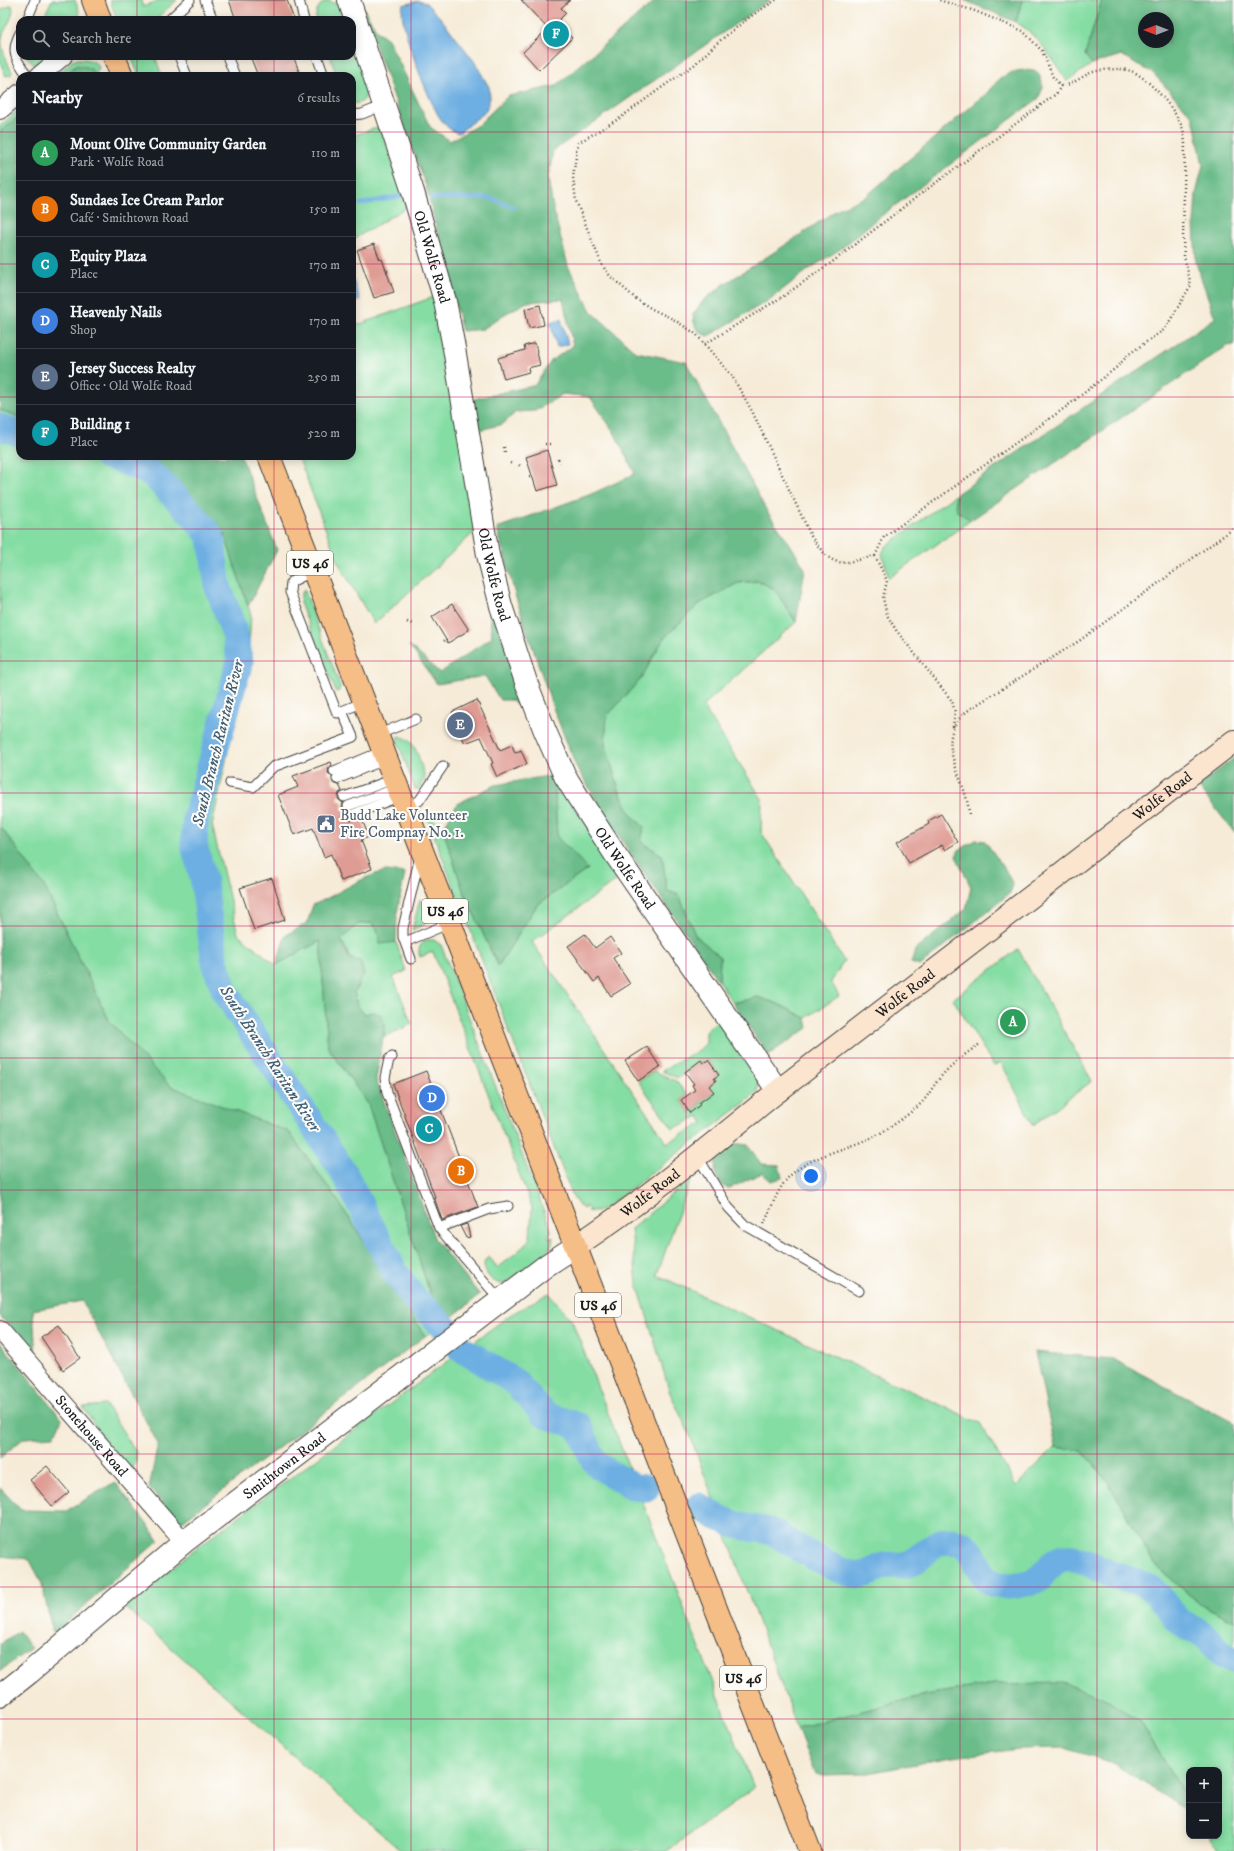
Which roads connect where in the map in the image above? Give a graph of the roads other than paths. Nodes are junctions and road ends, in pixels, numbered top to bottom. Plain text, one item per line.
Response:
1 (35, 0) edge
2 (93, 0) edge
3 (190, 0) edge
4 (205, 0) edge
5 (299, 0) edge
6 (349, 0) edge
7 (29, 16) edge
8 (99, 16) edge
9 (173, 16) edge
10 (211, 16) edge
11 (303, 16) edge
12 (354, 16) edge
13 (356, 21) edge
14 (16, 40) edge
15 (16, 55) edge
16 (19, 60) edge
17 (58, 60) edge
18 (116, 60) edge
19 (181, 60) edge
20 (229, 60) edge
21 (318, 60) edge
22 (26, 72) edge
23 (45, 72) edge
24 (120, 72) edge
25 (185, 72) edge
26 (233, 72) edge
27 (323, 72) edge
28 (384, 105) junction
29 (356, 115) edge
30 (271, 460) edge
31 (313, 571) junction
32 (364, 702) junction
33 (342, 711) junction
34 (416, 719) dead end
35 (1234, 741) edge
36 (443, 766) dead end
37 (392, 774) junction
38 (336, 775) dead end
39 (230, 783) dead end
40 (346, 801) dead end
41 (351, 816) dead end
42 (422, 849) junction
43 (450, 923) junction
44 (405, 942) junction
45 (411, 959) dead end
46 (392, 1057) dead end
47 (778, 1091) junction
48 (698, 1156) junction
49 (508, 1206) dead end
50 (439, 1228) junction
51 (576, 1246) junction
52 (859, 1291) dead end
53 (501, 1301) junction
54 (0, 1330) edge
55 (184, 1542) junction
56 (0, 1696) edge
57 (810, 1851) edge

1 - 7 lane
2 - 8 main road
3 - 9 lane
4 - 10 lane
5 - 11 lane
6 - 12 street, Old Wolfe Road
13 - 28 street, Old Wolfe Road
14 - 15 lane
16 - 22 lane
17 - 23 street
18 - 24 main road
19 - 25 lane
20 - 26 lane
21 - 27 lane
28 - 29 lane
28 - 47 street, Old Wolfe Road
30 - 31 main road, US 46
31 - 32 main road, US 46
31 - 33 lane
32 - 33 lane
32 - 37 main road, US 46
33 - 39 lane
34 - 37 lane
35 - 47 main road, Wolfe Road
36 - 37 lane
37 - 38 lane
37 - 40 lane
37 - 41 lane
37 - 42 main road, US 46
42 - 43 main road, US 46
42 - 44 lane
43 - 44 lane
43 - 51 main road, US 46
44 - 45 lane
46 - 50 lane
47 - 48 main road, Wolfe Road
48 - 51 main road, Wolfe Road
48 - 52 lane
49 - 50 lane
50 - 53 lane
51 - 53 street, Smithtown Road
51 - 57 main road, US 46
53 - 55 street, Smithtown Road
54 - 55 street, Stonehouse Road
55 - 56 street, Smithtown Road

